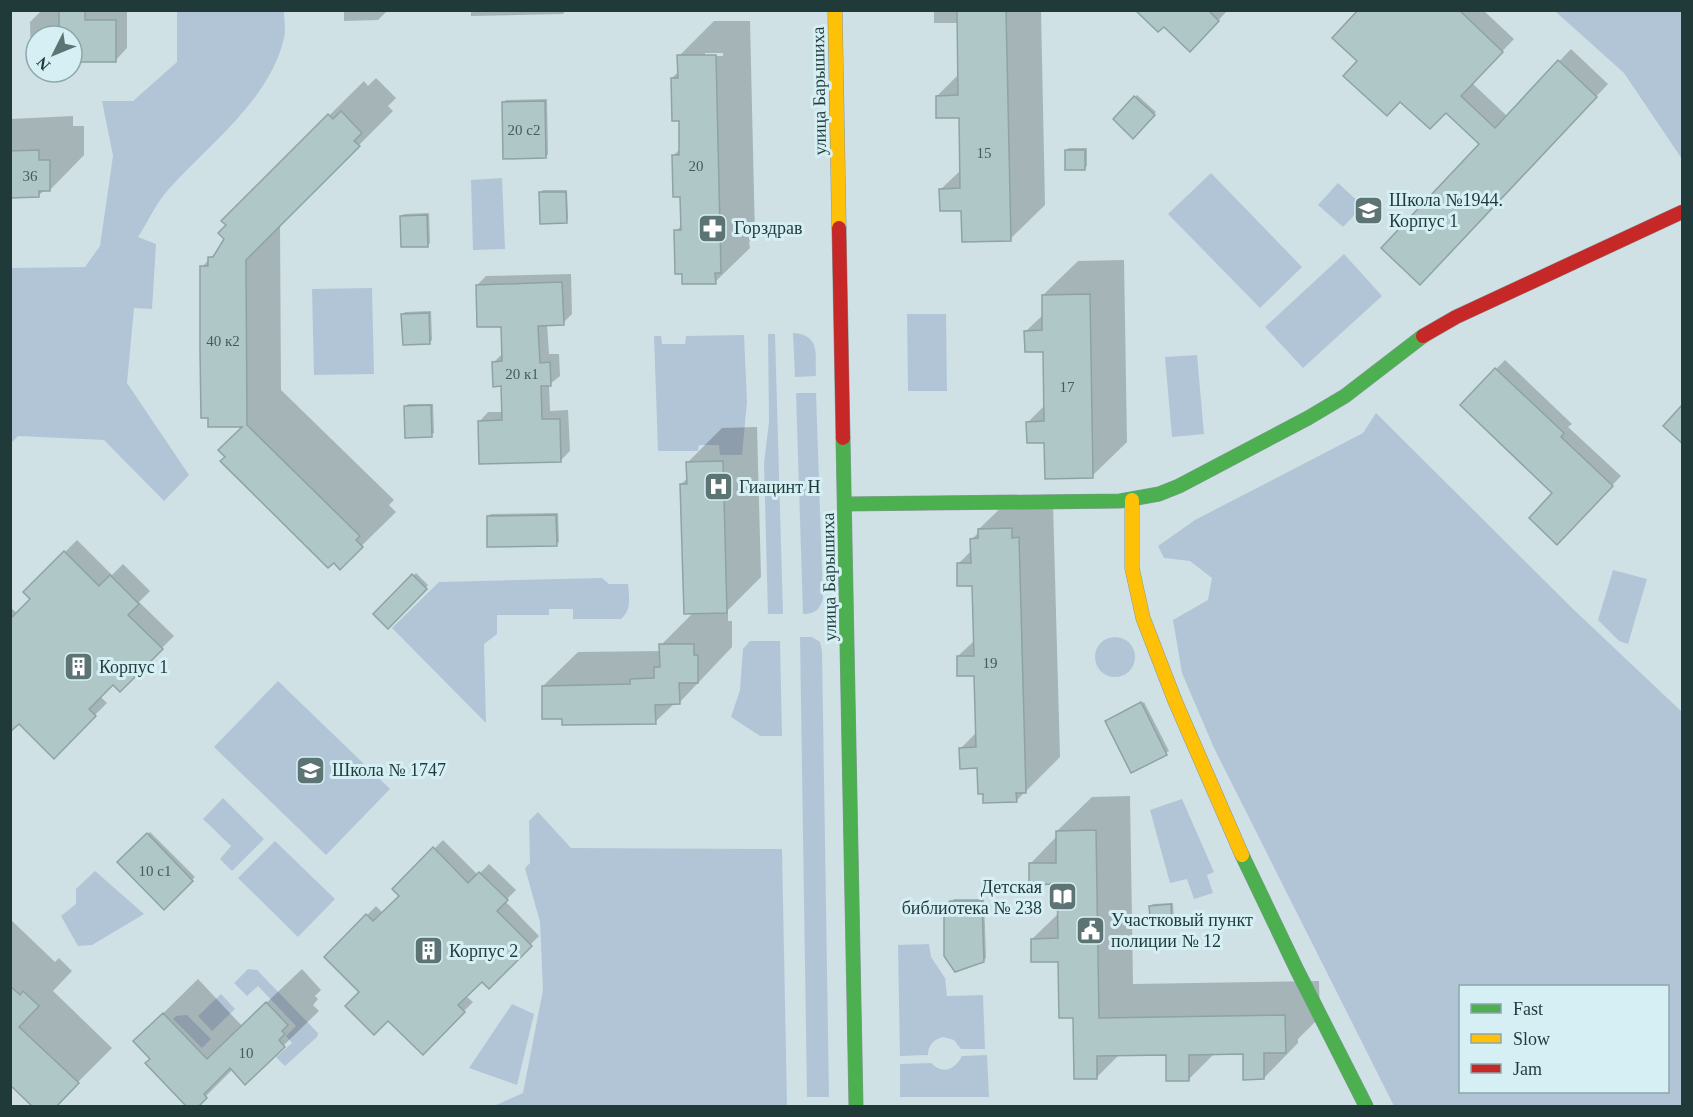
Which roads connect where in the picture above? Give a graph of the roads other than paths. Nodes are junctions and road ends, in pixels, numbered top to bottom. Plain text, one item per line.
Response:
1 (835, 10) edge
2 (1683, 212) edge
3 (1132, 500) junction
4 (846, 504) junction
5 (856, 1107) edge
6 (1366, 1107) edge

1 - 4 street, улица Барышиха
2 - 3 street
3 - 4 street
3 - 6 street
4 - 5 street, улица Барышиха

